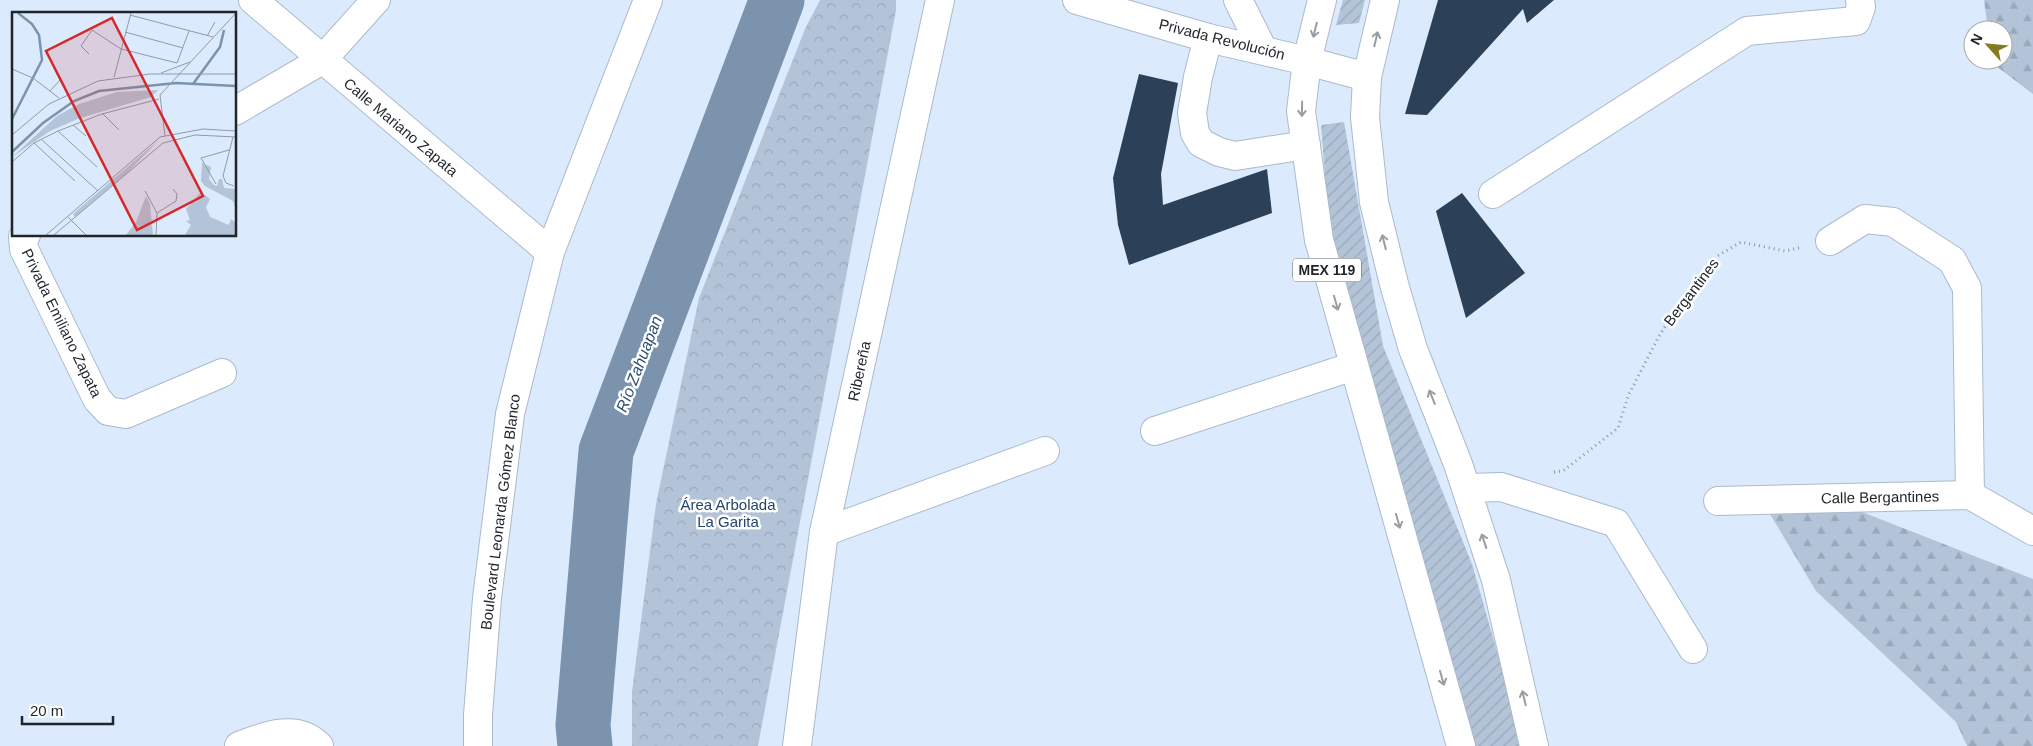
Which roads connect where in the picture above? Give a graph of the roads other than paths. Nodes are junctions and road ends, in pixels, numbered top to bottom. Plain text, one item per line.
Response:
1 (253, 0) edge
2 (376, 0) edge
3 (648, 0) edge
4 (940, 0) edge
5 (1077, 0) edge
6 (1238, 0) edge
7 (1322, 0) edge
8 (1385, 0) edge
9 (1860, 0) edge
10 (1208, 38) junction
11 (1263, 50) junction
12 (322, 60) junction
13 (1307, 61) junction
14 (1367, 77) junction
15 (236, 110) edge
16 (1306, 145) junction
17 (1492, 194) dead end
18 (24, 236) edge
19 (1830, 241) road end
20 (550, 252) junction
21 (1354, 366) junction
22 (222, 373) dead end
23 (1155, 431) dead end
24 (1044, 451) dead end
25 (1466, 488) junction
26 (1970, 495) junction
27 (1718, 501) dead end
28 (2033, 531) edge
29 (824, 532) junction
30 (1693, 649) dead end
31 (240, 746) edge
32 (319, 746) edge
33 (478, 746) edge
34 (797, 746) edge
35 (1461, 746) edge
36 (1534, 746) edge

1 - 12 street, Calle Mariano Zapata
2 - 12 street
3 - 20 street, Boulevard Leonarda Gómez Blanco
4 - 29 street, Ribereña
5 - 10 street, Privada Revolución
6 - 11 street
7 -> 13 street, MEX 119
14 -> 8 street
9 - 17 street
10 - 11 street, Privada Revolución
10 - 16 street
11 - 13 street, Privada Revolución
12 - 15 street
12 - 20 street, Calle Mariano Zapata
13 - 14 street, Privada Revolución
13 -> 16 street, MEX 119
25 -> 14 street
16 -> 21 street, MEX 119
18 - 22 street, Privada Emiliano Zapata
19 - 26 street
20 - 33 street, Boulevard Leonarda Gómez Blanco
21 - 23 street
21 -> 35 street, MEX 119
24 - 29 street
25 - 30 street
36 -> 25 street
26 - 27 street, Calle Bergantines
26 - 28 street
29 - 34 street, Ribereña
31 - 32 street

